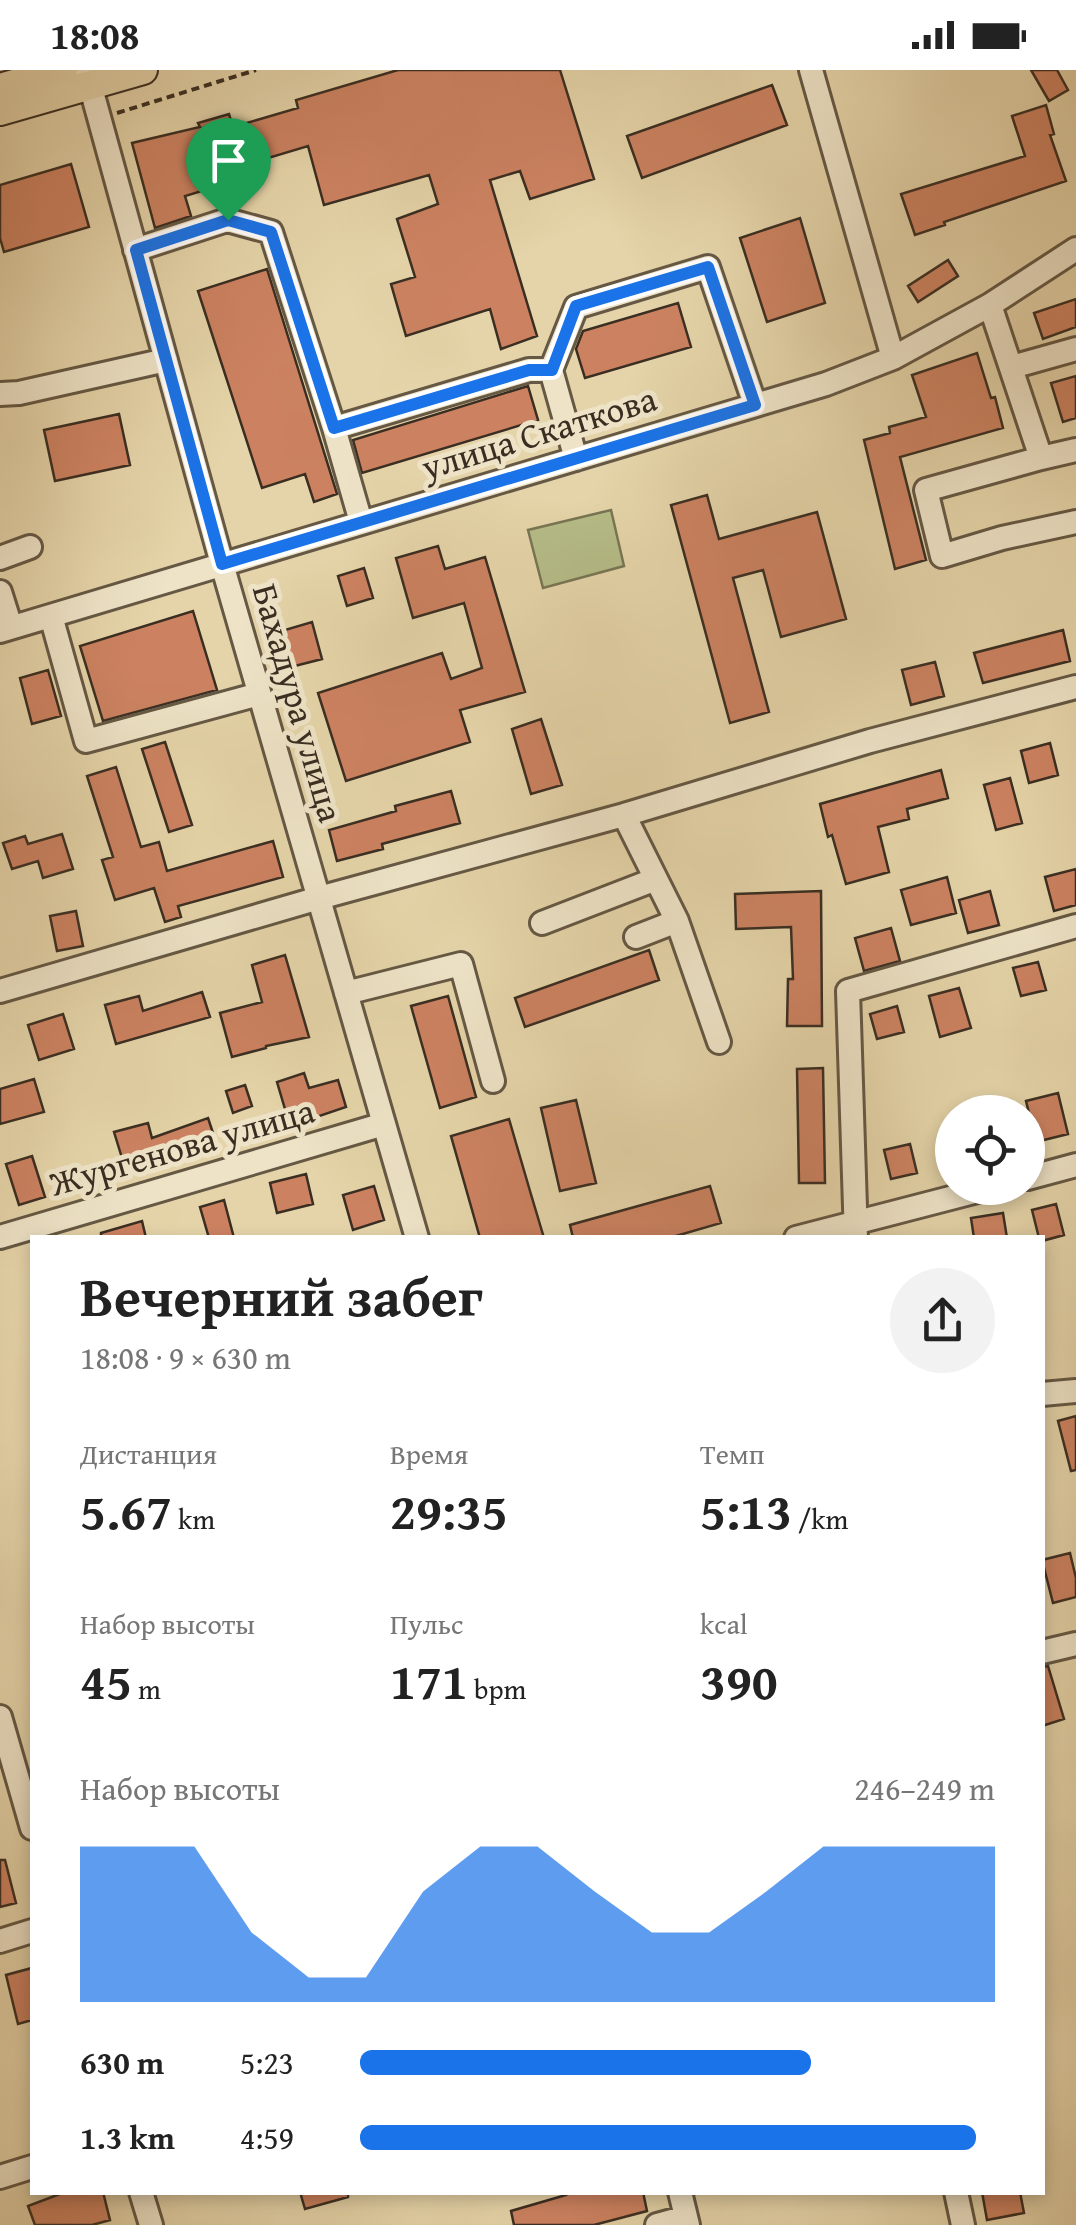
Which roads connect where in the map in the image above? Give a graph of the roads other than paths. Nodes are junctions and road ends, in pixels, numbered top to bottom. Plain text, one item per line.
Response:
1 (63, 70) edge
2 (142, 70) edge
3 (811, 70) edge
4 (88, 78) edge
5 (0, 88) edge
6 (0, 111) edge
7 (1076, 249) edge
8 (136, 250) junction
9 (990, 305) junction
10 (1076, 349) edge
11 (893, 358) junction
12 (166, 360) junction
13 (1012, 367) junction
14 (552, 370) junction
15 (0, 394) edge
16 (755, 405) junction
17 (334, 428) junction
18 (1076, 450) edge
19 (576, 458) junction
20 (1041, 458) junction
21 (361, 522) junction
22 (1076, 522) edge
23 (30, 547) dead end
24 (0, 558) edge
25 (222, 564) junction
26 (0, 592) edge
27 (51, 616) junction
28 (6, 630) edge
29 (1076, 687) edge
30 (259, 694) junction
31 (624, 815) junction
32 (656, 878) junction
33 (319, 898) junction
34 (677, 920) junction
35 (542, 923) dead end
36 (1076, 926) edge
37 (636, 937) dead end
38 (0, 992) edge
39 (346, 993) junction
40 (719, 1042) dead end
41 (493, 1081) dead end
42 (384, 1124) junction
43 (1076, 1165) edge
44 (1045, 1173) edge
45 (935, 1205) edge
46 (856, 1230) edge
47 (416, 1235) edge
48 (818, 1235) edge
49 (0, 1237) edge
50 (1076, 1391) edge
51 (1045, 1394) edge
52 (1076, 1644) edge
53 (1045, 1651) edge
54 (0, 1717) edge
55 (30, 1821) edge
56 (30, 1933) edge
57 (0, 1941) edge
58 (30, 2168) edge
59 (0, 2177) edge
60 (142, 2195) edge
61 (681, 2195) edge
62 (957, 2195) edge
63 (687, 2221) edge
64 (151, 2225) edge
65 (657, 2225) edge
66 (963, 2225) edge

1 - 5 main road
2 - 4 main road
3 - 11 street
4 - 6 main road
4 - 8 street, Бахадура улица
7 - 9 street, улица Скаткова
8 - 12 street, Бахадура улица
8 - 17 street
9 - 11 street, улица Скаткова
9 - 13 street
10 - 13 street
11 - 16 street, улица Скаткова
12 - 15 street
12 - 25 street, Бахадура улица
13 - 20 street
14 - 16 street
14 - 17 street
14 - 19 street
16 - 19 street, улица Скаткова
17 - 21 street
18 - 20 street
19 - 21 street, улица Скаткова
20 - 22 street
21 - 25 street, улица Скаткова
23 - 24 street
25 - 27 street, улица Скаткова
25 - 30 street, Бахадура улица
26 - 28 street
27 - 28 street, улица Скаткова
27 - 30 street
29 - 31 street
30 - 33 street, Бахадура улица
31 - 32 street
31 - 33 street
32 - 34 street
32 - 35 street
33 - 38 street
33 - 39 street, Бахадура улица
34 - 37 street
34 - 40 street
36 - 46 street
39 - 41 street
39 - 42 street, Бахадура улица
42 - 47 street, Бахадура улица
42 - 49 street, Жургенова улица
43 - 44 street
45 - 46 street
46 - 48 street
50 - 51 street
52 - 53 street
54 - 55 street
56 - 57 street
58 - 59 street
60 - 64 street
61 - 63 street
62 - 66 street
63 - 65 street

